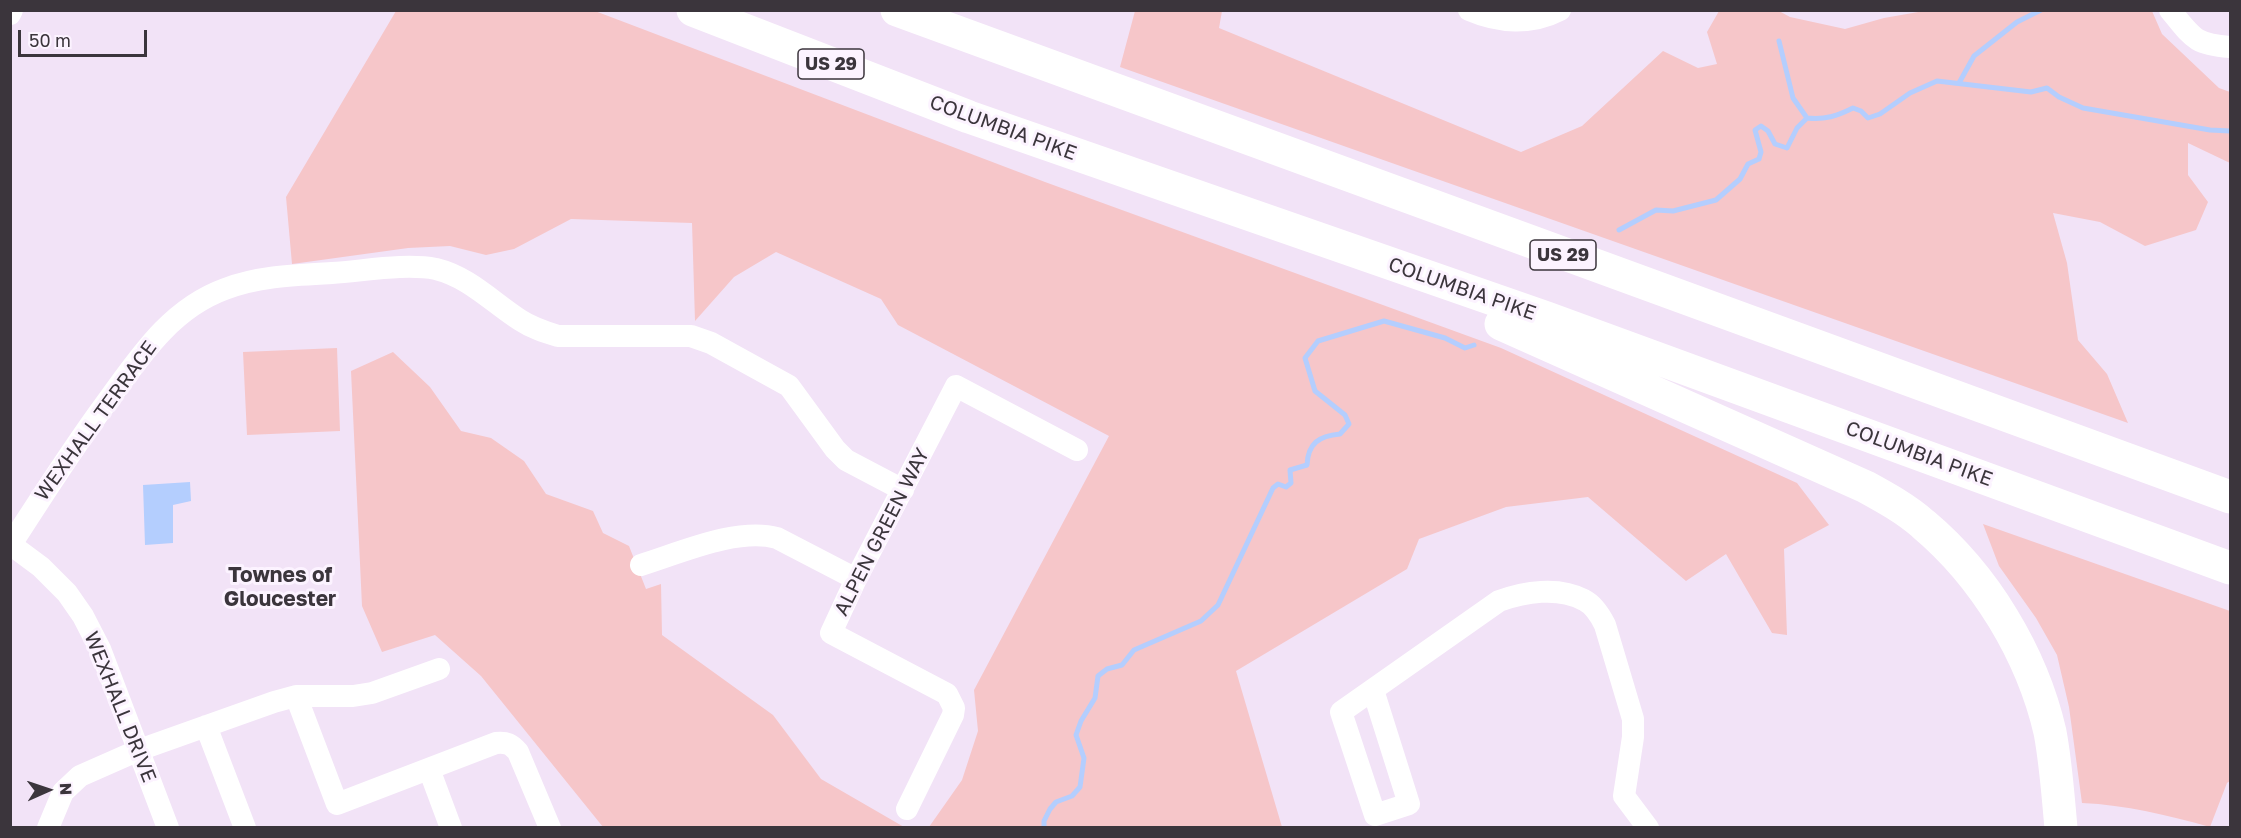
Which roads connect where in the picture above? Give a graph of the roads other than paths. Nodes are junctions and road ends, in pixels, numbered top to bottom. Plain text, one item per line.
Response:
1 (693, 10) edge
2 (897, 10) edge
3 (1469, 10) edge
4 (1560, 10) edge
5 (2170, 10) edge
6 (2230, 47) edge
7 (1246, 214) junction
8 (1077, 450) dead end
9 (903, 490) junction
10 (2230, 497) edge
11 (11, 545) edge
12 (641, 565) dead end
13 (2230, 568) edge
14 (856, 579) junction
15 (439, 669) dead end
16 (1373, 690) junction
17 (296, 696) junction
18 (206, 726) junction
19 (139, 750) junction
20 (429, 769) junction
21 (907, 809) dead end
22 (48, 828) edge
23 (168, 828) edge
24 (245, 828) edge
25 (451, 828) edge
26 (550, 828) edge
27 (1648, 828) edge
28 (2061, 828) edge

1 - 7 highway, COLUMBIA PIKE / US 29
2 - 10 highway, US 29
3 - 4 street
5 - 6 street
7 - 13 highway, COLUMBIA PIKE / US 29
7 - 28 highway
8 - 9 street, ALPEN GREEN WAY
9 - 11 street, WEXHALL TERRACE
9 - 14 street, ALPEN GREEN WAY
11 - 19 street, WEXHALL DRIVE
12 - 14 street
14 - 21 street, ALPEN GREEN WAY
15 - 17 street
16 - 16 street
16 - 27 street
17 - 18 street
17 - 20 street
18 - 19 street
18 - 24 street
19 - 22 street
19 - 23 street, WEXHALL DRIVE
20 - 25 street
20 - 26 street

